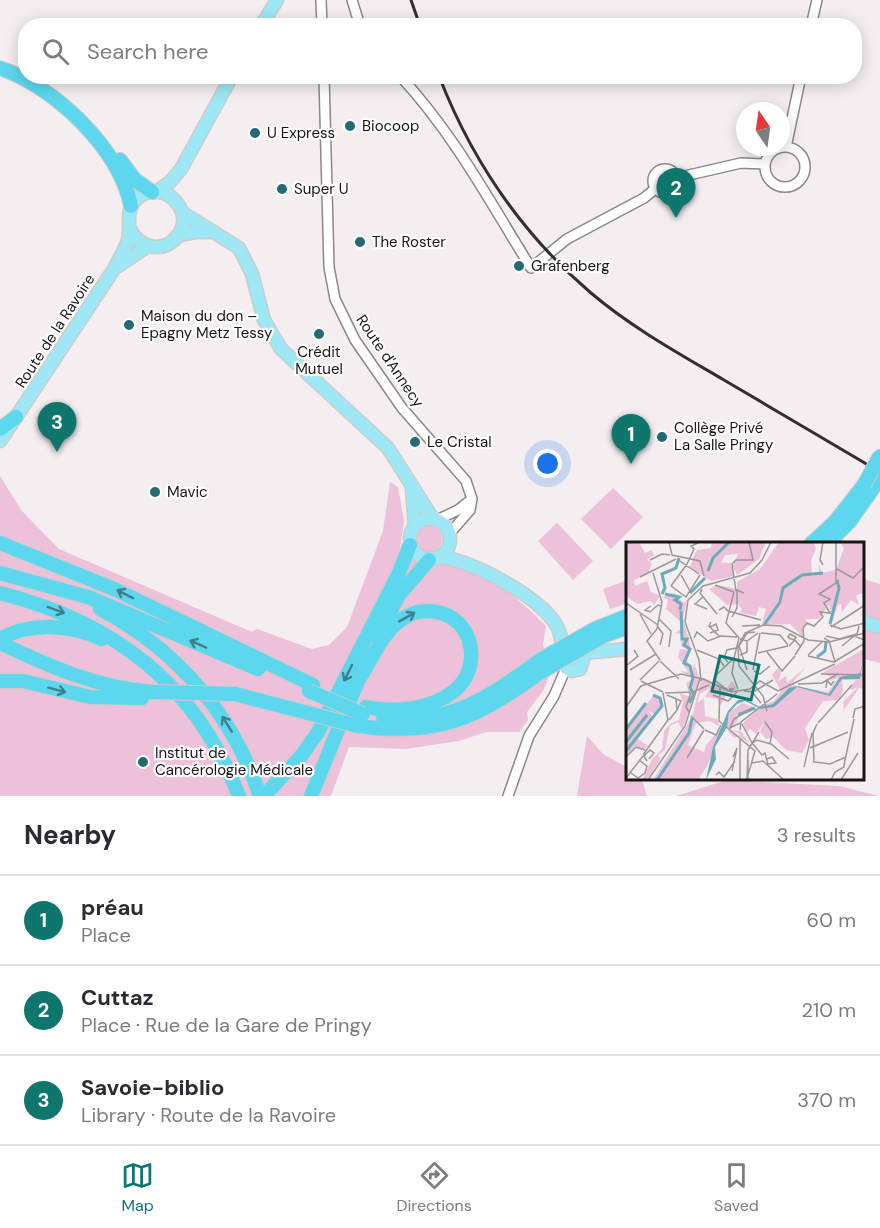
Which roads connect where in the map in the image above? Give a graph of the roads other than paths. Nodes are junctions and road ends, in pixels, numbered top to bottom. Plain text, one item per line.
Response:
1 (277, 0) edge
2 (321, 0) edge
3 (352, 0) edge
4 (817, 0) edge
5 (266, 18) edge
6 (322, 18) edge
7 (358, 18) edge
8 (813, 18) edge
9 (0, 60) edge
10 (0, 68) edge
11 (18, 68) edge
12 (18, 77) edge
13 (31, 84) edge
14 (46, 84) edge
15 (228, 84) edge
16 (324, 84) edge
17 (407, 84) edge
18 (799, 84) edge
19 (790, 128) edge
20 (790, 148) edge
21 (769, 156) edge
22 (765, 164) junction
23 (181, 169) junction
24 (676, 178) junction
25 (655, 189) junction
26 (154, 192) junction
27 (131, 206) junction
28 (180, 208) junction
29 (130, 229) junction
30 (215, 232) junction
31 (177, 237) junction
32 (148, 246) junction
33 (114, 269) junction
34 (16, 417) junction
35 (0, 429) edge
36 (0, 440) edge
37 (880, 456) edge
38 (880, 478) edge
39 (411, 487) junction
40 (868, 488) junction
41 (472, 499) junction
42 (435, 519) junction
43 (415, 526) junction
44 (0, 533) edge
45 (450, 535) junction
46 (813, 542) edge
47 (829, 542) edge
48 (0, 543) edge
49 (410, 545) junction
50 (434, 559) junction
51 (480, 568) junction
52 (75, 572) junction
53 (0, 573) edge
54 (40, 583) junction
55 (0, 593) edge
56 (626, 617) edge
57 (865, 622) edge
58 (626, 627) edge
59 (880, 627) edge
60 (599, 633) junction
61 (4, 643) edge
62 (626, 649) edge
63 (574, 660) junction
64 (160, 675) junction
65 (359, 679) junction
66 (0, 681) edge
67 (311, 688) junction
68 (156, 694) junction
69 (362, 715) junction
70 (239, 796) edge
71 (262, 796) edge
72 (311, 796) edge
73 (508, 796) edge

1 - 5 main road
2 - 6 street
3 - 7 street
4 - 8 street
9 - 11 highway
10 - 12 highway
13 - 27 highway
14 - 26 highway
15 - 23 main road
16 - 41 street, Route d'Annecy
17 - 25 street
18 - 19 street
20 - 22 street
21 - 22 street
22 - 24 street
23 - 26 main road
23 - 28 main road
24 - 25 street
24 - 25 street
26 - 27 main road
26 - 28 main road
27 - 29 main road, Route de la Ravoire
28 - 30 main road
28 - 31 main road
29 - 32 main road
29 - 33 main road, Route de la Ravoire
30 - 31 main road, Route de la Ravoire
30 - 39 main road
31 - 32 main road, Route de la Ravoire
32 - 33 main road, Route de la Ravoire
33 - 34 main road, Route de la Ravoire
34 - 35 highway
34 - 36 main road, Route de la Ravoire
37 - 40 highway, bridge
38 - 40 highway
39 - 42 main road
39 - 43 main road
40 - 46 highway
40 - 47 highway
41 - 42 street
41 - 45 street
42 - 43 main road
42 - 45 main road
43 - 49 main road
44 - 52 highway
45 - 50 main road
45 - 51 main road
48 - 52 highway
49 - 50 main road
49 -> 71 highway
50 - 51 main road
50 - 65 highway
51 - 63 main road
67 -> 52 highway
53 - 54 highway
67 -> 54 highway
71 -> 54 highway
55 -> 64 highway
56 - 60 highway
57 - 59 main road
58 - 60 highway
60 - 69 highway, bridge
61 - 64 highway
61 - 68 highway
62 - 63 main road
63 - 73 street
64 - 70 highway
65 -> 69 highway
65 - 72 highway
66 -> 68 highway
67 - 69 highway, bridge
68 - 69 highway, bridge

